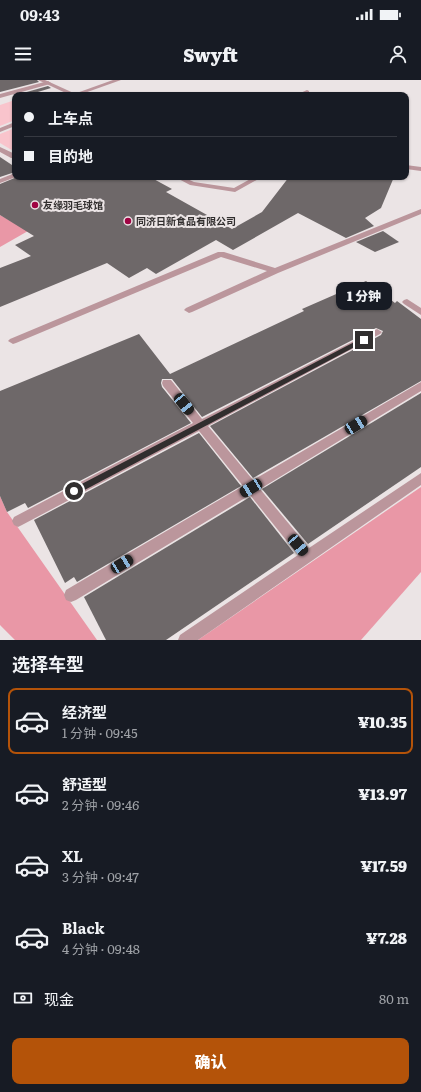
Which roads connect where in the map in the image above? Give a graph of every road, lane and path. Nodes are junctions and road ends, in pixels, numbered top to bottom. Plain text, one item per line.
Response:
1 (41, 80) edge
2 (118, 80) edge
3 (48, 83) junction
4 (15, 92) edge
5 (68, 92) edge
6 (83, 92) edge
7 (12, 93) edge
8 (0, 96) edge
9 (12, 125) edge
10 (0, 130) edge
11 (0, 149) edge
12 (12, 156) edge
13 (409, 167) edge
14 (421, 169) edge
15 (12, 176) edge
16 (184, 180) edge
17 (253, 180) edge
18 (0, 181) edge
19 (421, 211) edge
20 (275, 271) junction
21 (407, 302) dead end
22 (189, 310) dead end
23 (421, 312) edge
24 (377, 332) dead end
25 (13, 341) dead end
26 (167, 383) dead end
27 (421, 386) edge
28 (201, 425) junction
29 (421, 478) edge
30 (251, 488) junction
31 (18, 521) dead end
32 (308, 556) junction
33 (70, 595) dead end
34 (185, 640) edge

1 - 3 street
2 - 6 street
3 - 4 street
3 - 5 street
7 - 8 street
9 - 10 street
11 - 12 street
13 - 14 street
15 - 18 street
16 - 17 street
19 - 20 street
20 - 22 street
20 - 25 street
21 - 23 street
24 - 28 street
26 - 28 street
27 - 30 street
28 - 30 street
28 - 31 street
29 - 32 street
30 - 32 street
30 - 33 street
32 - 34 street

